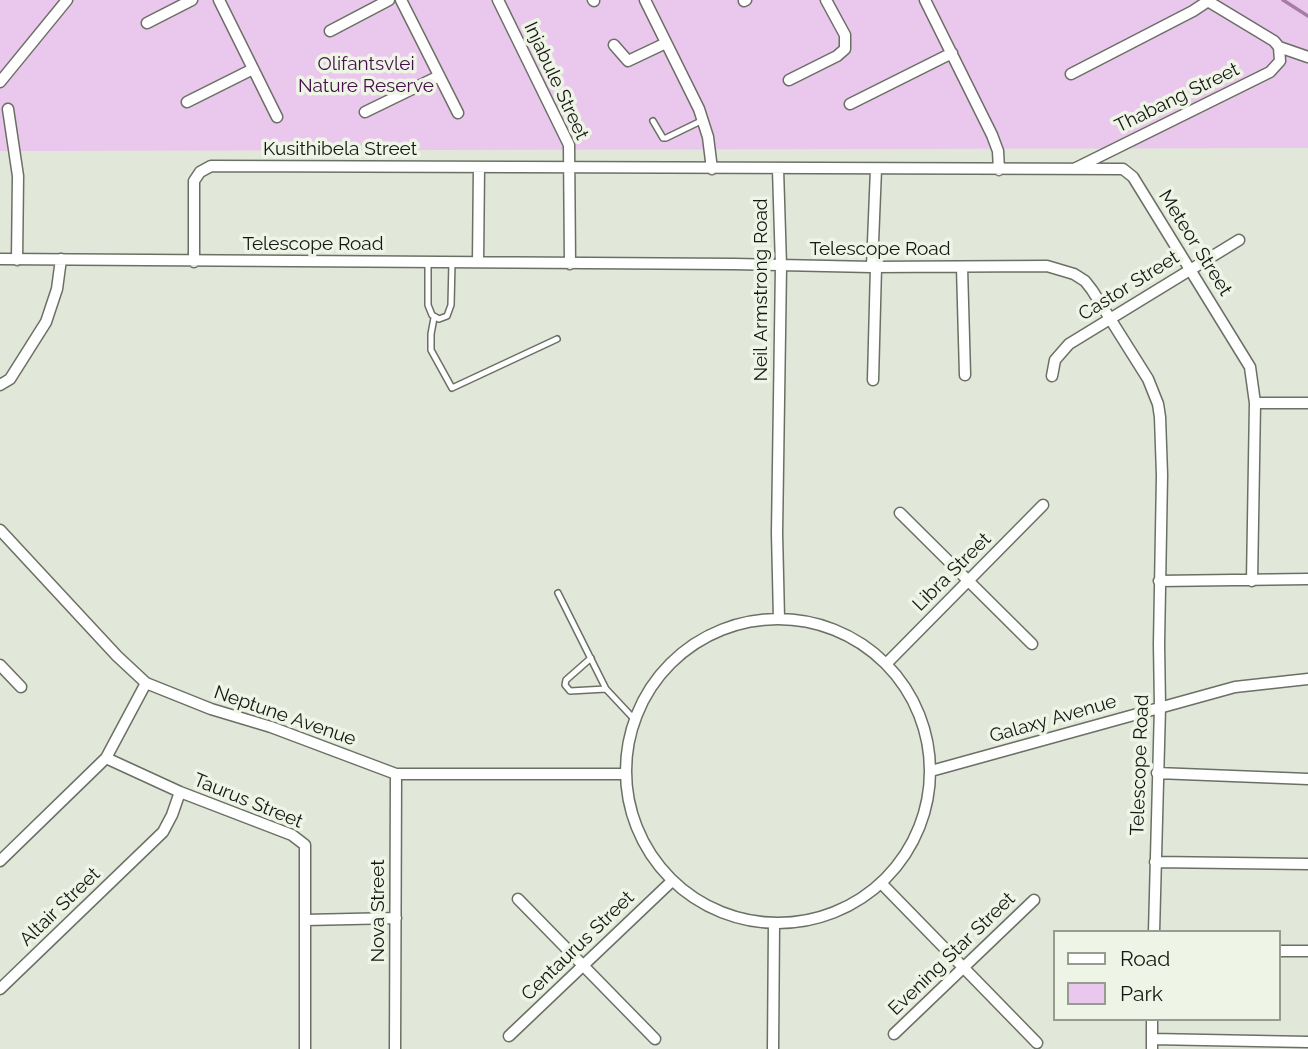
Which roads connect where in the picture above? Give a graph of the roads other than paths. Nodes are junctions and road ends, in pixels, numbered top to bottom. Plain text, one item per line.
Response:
1 (66, 0) edge
2 (192, 0) edge
3 (219, 0) edge
4 (389, 0) edge
5 (401, 0) edge
6 (498, 0) edge
7 (645, 0) edge
8 (826, 0) edge
9 (925, 0) edge
10 (1207, 1) edge
11 (147, 23) dead end
12 (330, 31) dead end
13 (666, 43) junction
14 (614, 46) dead end
15 (1279, 47) junction
16 (952, 53) junction
17 (1308, 57) edge
18 (253, 69) junction
19 (1071, 74) dead end
20 (439, 76) junction
21 (789, 80) dead end
22 (0, 82) edge
23 (187, 102) dead end
24 (850, 104) dead end
25 (8, 109) dead end
26 (365, 112) dead end
27 (458, 113) dead end
28 (277, 117) dead end
29 (703, 120) junction
30 (653, 121) dead end
31 (479, 167) junction
32 (570, 167) junction
33 (712, 169) junction
34 (778, 169) junction
35 (876, 169) junction
36 (1074, 169) junction
37 (999, 170) junction
38 (1239, 240) dead end
39 (0, 259) edge
40 (61, 259) junction
41 (17, 260) junction
42 (194, 262) junction
43 (428, 262) junction
44 (452, 262) junction
45 (478, 262) junction
46 (569, 264) junction
47 (781, 266) junction
48 (874, 267) junction
49 (962, 267) junction
50 (1191, 268) junction
51 (434, 318) junction
52 (1110, 318) junction
53 (558, 339) dead end
54 (965, 375) dead end
55 (1052, 376) dead end
56 (873, 380) dead end
57 (0, 385) edge
58 (1255, 403) junction
59 (1308, 403) edge
60 (1043, 505) dead end
61 (900, 513) dead end
62 (0, 530) edge
63 (1308, 579) edge
64 (968, 580) junction
65 (1159, 581) junction
66 (1252, 581) junction
67 (558, 593) dead end
68 (779, 619) junction
69 (1032, 644) dead end
70 (591, 659) junction
71 (887, 663) junction
72 (0, 665) edge
73 (1308, 680) edge
74 (146, 683) junction
75 (21, 687) dead end
76 (606, 689) junction
77 (1160, 707) junction
78 (635, 720) junction
79 (106, 758) junction
80 (931, 771) junction
81 (1157, 773) junction
82 (396, 774) junction
83 (626, 774) junction
84 (1308, 779) edge
85 (180, 792) junction
86 (0, 861) edge
87 (1155, 862) junction
88 (1308, 864) edge
89 (672, 881) junction
90 (881, 883) junction
91 (518, 899) dead end
92 (1034, 900) dead end
93 (396, 918) junction
94 (305, 920) junction
95 (774, 924) junction
96 (1154, 930) edge
97 (1280, 951) edge
98 (1308, 951) edge
99 (584, 965) junction
100 (964, 968) junction
101 (0, 989) edge
102 (1152, 1021) edge
103 (894, 1034) dead end
104 (509, 1037) dead end
105 (655, 1038) dead end
106 (1308, 1042) edge
107 (1037, 1043) dead end
108 (1152, 1044) edge
109 (305, 1049) edge
110 (395, 1049) edge
111 (774, 1049) edge

1 - 22 street
2 - 11 street
3 - 18 street
4 - 12 street
5 - 20 street
6 - 32 street, Injabule Street
7 - 13 street
8 - 21 street
9 - 16 street
10 - 15 street
10 - 19 street
13 - 14 street
13 - 29 street
15 - 17 street
15 - 36 street, Thabang Street
16 - 24 street
16 - 37 street
18 - 23 street
18 - 28 street
20 - 26 street
20 - 27 street
25 - 41 street
29 - 30 lane
29 - 33 street
31 - 32 street
31 - 42 street, Kusithibela Street
31 - 45 street
32 - 33 street
32 - 46 street, Injabule Street
33 - 34 street
34 - 35 street, Meteor Street
34 - 47 street, Neil Armstrong Road
35 - 37 street, Meteor Street
35 - 48 street
36 - 37 street, Meteor Street
36 - 50 street, Meteor Street
38 - 50 street, Castor Street
39 - 41 street, Telescope Road
40 - 41 street, Telescope Road
40 - 42 street, Telescope Road
40 - 57 street
42 - 43 street, Telescope Road
43 - 44 street, Telescope Road
43 - 51 lane
44 - 45 street, Telescope Road
44 - 51 lane
45 - 46 street, Telescope Road
46 - 47 street, Telescope Road
47 - 48 street, Telescope Road
47 - 68 street, Neil Armstrong Road
48 - 49 street, Telescope Road
48 - 56 street
49 - 52 street, Telescope Road
49 - 54 street
50 - 52 street, Castor Street
50 - 58 street, Meteor Street
51 - 53 lane
52 - 55 street, Castor Street
52 - 65 street, Telescope Road
58 - 59 street
58 - 66 street, Meteor Street
60 - 64 street, Libra Street
61 - 64 street
62 - 74 street, Neptune Avenue
63 - 66 street
64 - 69 street
64 - 71 street, Libra Street
65 - 66 street
65 - 77 street, Telescope Road
67 - 70 lane
68 - 71 street
68 - 78 street
70 - 76 lane
70 - 76 lane
71 - 80 street
72 - 75 street
73 - 77 street, Galaxy Avenue
74 - 79 street
74 - 82 street, Neptune Avenue
76 - 78 lane
77 - 80 street, Galaxy Avenue
77 - 81 street, Telescope Road
78 - 83 street
79 - 85 street, Taurus Street
79 - 86 street
80 - 90 street
81 - 84 street
81 - 87 street, Telescope Road
82 - 83 street, Neptune Avenue
82 - 93 street, Nova Street
83 - 89 street
85 - 94 street, Taurus Street
85 - 101 street, Altair Street
87 - 88 street
87 - 96 street, Telescope Road
89 - 95 street
89 - 99 street, Centaurus Street
90 - 95 street
90 - 100 street
91 - 99 street
92 - 100 street, Evening Star Street
93 - 94 street
93 - 110 street, Nova Street
94 - 109 street, Taurus Street
95 - 111 street
97 - 98 street
99 - 104 street, Centaurus Street
99 - 105 street
100 - 103 street, Evening Star Street
100 - 107 street
102 - 108 street
106 - 108 street

